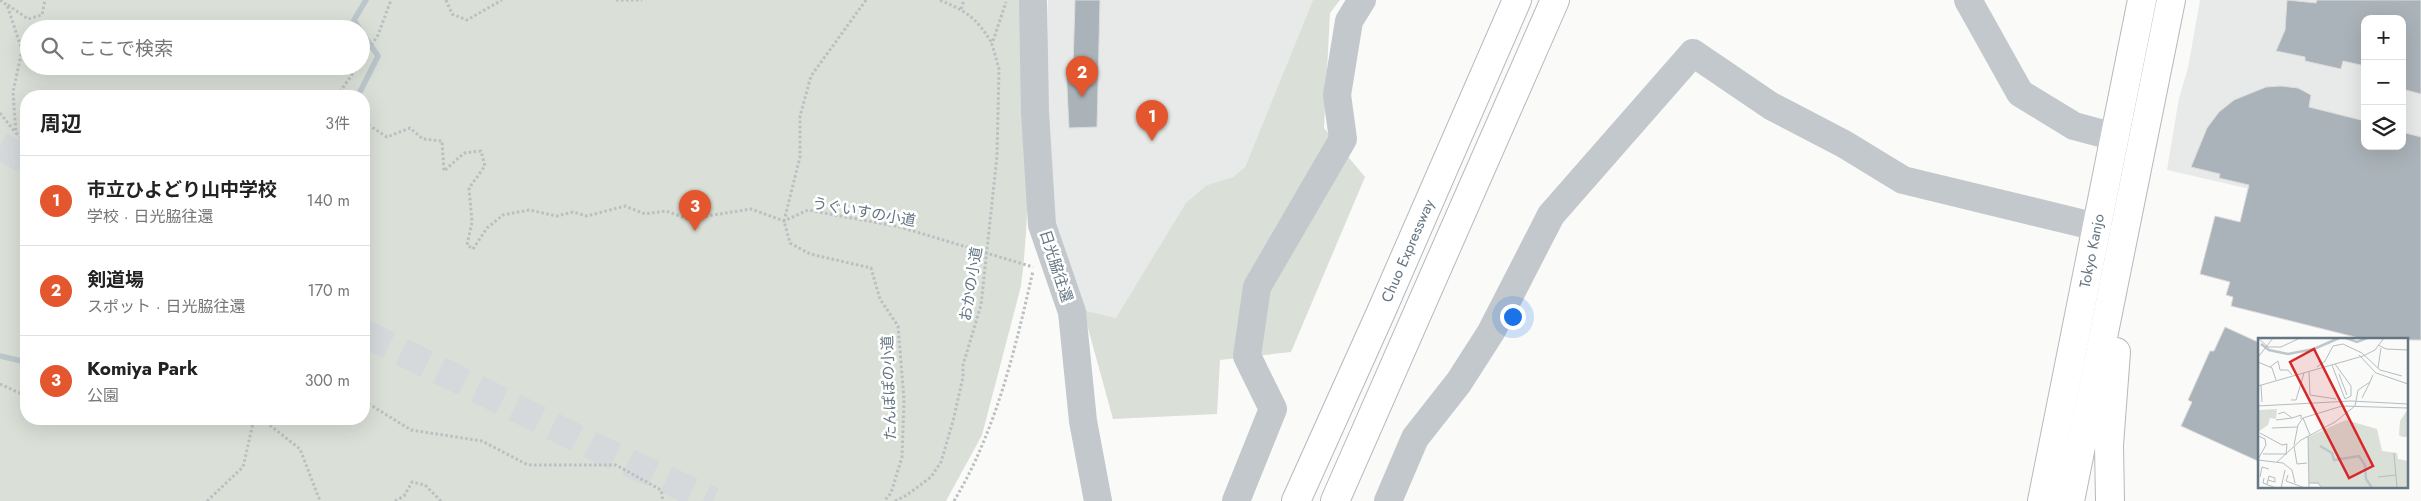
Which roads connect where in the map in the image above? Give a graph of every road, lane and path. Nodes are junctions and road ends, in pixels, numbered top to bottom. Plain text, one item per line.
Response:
1 (0, 0) edge
2 (45, 0) edge
3 (391, 0) edge
4 (446, 0) edge
5 (502, 0) edge
6 (616, 0) edge
7 (642, 0) edge
8 (866, 0) edge
9 (940, 0) edge
10 (964, 0) edge
11 (1033, 0) edge
12 (1362, 0) edge
13 (1517, 0) edge
14 (1555, 0) edge
15 (1968, 0) edge
16 (2142, 0) edge
17 (2170, 0) edge
18 (1006, 2) dead end
19 (7, 5) junction
20 (961, 9) junction
21 (20, 44) edge
22 (992, 44) junction
23 (370, 49) edge
24 (20, 59) edge
25 (352, 75) edge
26 (341, 90) edge
27 (0, 113) edge
28 (2148, 113) junction
29 (370, 126) edge
30 (16, 133) junction
31 (20, 136) edge
32 (2115, 137) junction
33 (784, 221) junction
34 (2097, 227) junction
35 (987, 253) junction
36 (1036, 259) dead end
37 (1034, 267) junction
38 (2084, 288) junction
39 (2113, 288) junction
40 (0, 384) edge
41 (20, 393) edge
42 (370, 405) edge
43 (253, 425) edge
44 (270, 425) edge
45 (2044, 491) edge
46 (2072, 491) edge
47 (207, 501) edge
48 (320, 501) edge
49 (395, 501) edge
50 (441, 501) edge
51 (662, 501) edge
52 (884, 501) edge
53 (895, 501) edge
54 (954, 501) edge
55 (1098, 501) edge
56 (1236, 501) edge
57 (1296, 501) edge
58 (1334, 501) edge
59 (1388, 501) edge
60 (2110, 501) edge

1 - 19 path
2 - 19 path
3 - 23 path
4 - 5 path
6 - 7 path
8 - 33 path
9 - 20 path, おかの小道
10 - 20 path
11 - 55 street, 日光脇往還
12 - 56 street
13 - 57 highway, Chuo Expressway
14 - 58 highway
15 - 32 street
16 - 32 highway, Tokyo Kanjo
17 - 28 highway, Tokyo Kanjo
18 - 22 path
19 - 21 path
20 - 22 path, おかの小道
22 - 35 path, おかの小道
24 - 30 path
25 - 26 path
27 - 30 path
28 - 39 highway, Tokyo Kanjo
28 - 60 highway
29 - 33 path
30 - 31 path
32 - 34 highway, Tokyo Kanjo
33 - 35 path, うぐいすの小道
33 - 52 path, たんぽぽの小道
34 - 38 highway, Tokyo Kanjo
34 - 59 street
35 - 37 path, うぐいすの小道
35 - 53 path, おかの小道
36 - 37 path
37 - 54 path
38 - 39 highway
38 - 45 highway, Tokyo Kanjo
39 - 46 highway, Tokyo Kanjo
40 - 41 path
42 - 51 path
43 - 47 path
44 - 48 path
45 - 46 highway
49 - 50 path

